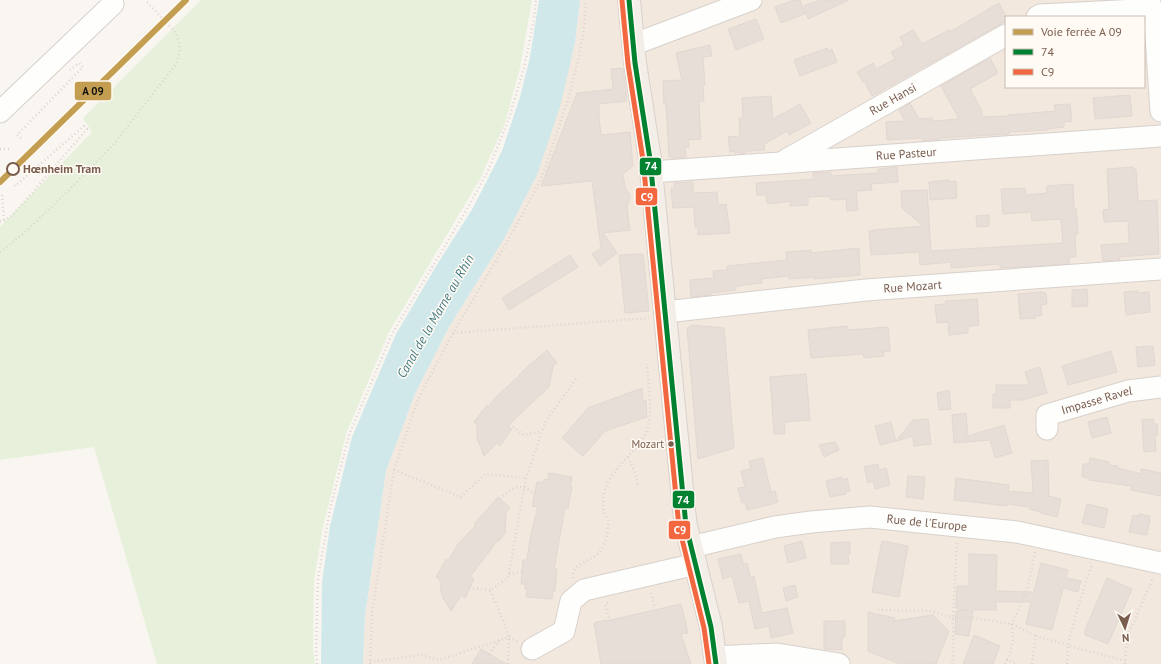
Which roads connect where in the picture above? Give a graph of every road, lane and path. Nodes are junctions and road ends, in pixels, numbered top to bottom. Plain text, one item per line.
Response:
1 (112, 0) edge
2 (145, 0) edge
3 (536, 0) edge
4 (586, 0) edge
5 (629, 0) edge
6 (750, 0) edge
7 (1149, 2) edge
8 (1038, 16) edge
9 (1005, 36) edge
10 (633, 44) junction
11 (67, 73) dead end
12 (1161, 111) edge
13 (0, 112) edge
14 (1161, 136) edge
15 (21, 138) dead end
16 (0, 149) edge
17 (9, 149) dead end
18 (781, 163) junction
19 (651, 172) junction
20 (13, 184) dead end
21 (2, 195) dead end
22 (0, 221) edge
23 (4, 221) junction
24 (0, 252) edge
25 (1161, 269) edge
26 (665, 314) junction
27 (453, 333) junction
28 (647, 364) dead end
29 (576, 379) dead end
30 (1161, 387) edge
31 (513, 427) dead end
32 (1047, 429) dead end
33 (542, 431) junction
34 (628, 457) junction
35 (394, 470) junction
36 (526, 478) junction
37 (638, 486) dead end
38 (524, 488) junction
39 (535, 494) dead end
40 (500, 498) dead end
41 (958, 526) junction
42 (1038, 537) junction
43 (1098, 549) junction
44 (693, 556) junction
45 (1160, 562) edge
46 (522, 572) dead end
47 (508, 574) junction
48 (469, 588) dead end
49 (490, 590) junction
50 (652, 593) dead end
51 (571, 601) junction
52 (606, 606) dead end
53 (655, 608) dead end
54 (878, 610) dead end
55 (953, 618) junction
56 (610, 621) dead end
57 (1012, 624) junction
58 (509, 636) junction
59 (1036, 636) junction
60 (500, 640) junction
61 (1068, 645) junction
62 (532, 649) joint
63 (489, 654) dead end
64 (716, 660) edge
65 (1007, 660) junction
66 (1125, 662) edge
67 (370, 663) edge
68 (317, 664) edge
69 (508, 664) edge
70 (839, 664) edge
71 (952, 664) edge
72 (1005, 664) edge
73 (1017, 664) edge
74 (1032, 664) edge
75 (1066, 664) edge

1 - 13 street
2 - 24 path
3 - 68 path
4 - 27 path
5 - 10 main road
6 - 10 street
7 - 8 street
7 - 12 street
9 - 18 street, Rue Hansi
10 - 19 main road
11 - 15 path
14 - 18 street, Rue Pasteur
16 - 17 path
18 - 19 street, Rue Pasteur
19 - 26 main road
20 - 23 path
21 - 23 path
22 - 23 path
25 - 26 street, Rue Mozart
26 - 27 path
26 - 44 main road
27 - 35 path
28 - 34 path
29 - 33 path
30 - 32 street, Impasse Ravel
31 - 33 path
33 - 36 path
34 - 37 path
34 - 51 path
35 - 36 path
35 - 67 path
36 - 38 path
38 - 39 path
38 - 40 path
38 - 47 path
41 - 42 street, Rue de l'Europe
41 - 44 street, Rue de l'Europe
41 - 55 path
42 - 43 street, Rue de l'Europe
42 - 57 path
43 - 45 street, Rue de l'Europe
43 - 61 path
44 - 51 street, Rue de l'Europe
44 - 64 main road
45 - 66 path
46 - 47 path
47 - 49 path
48 - 49 path
49 - 58 path
50 - 53 path
51 - 62 street
52 - 56 path
54 - 55 path
55 - 57 path
55 - 71 path
57 - 59 path
57 - 65 path
58 - 60 path
58 - 62 path
58 - 69 path
59 - 61 path
59 - 74 path
60 - 63 path
60 - 67 path
61 - 66 path
61 - 75 path
64 - 70 street
65 - 72 path
65 - 73 path

